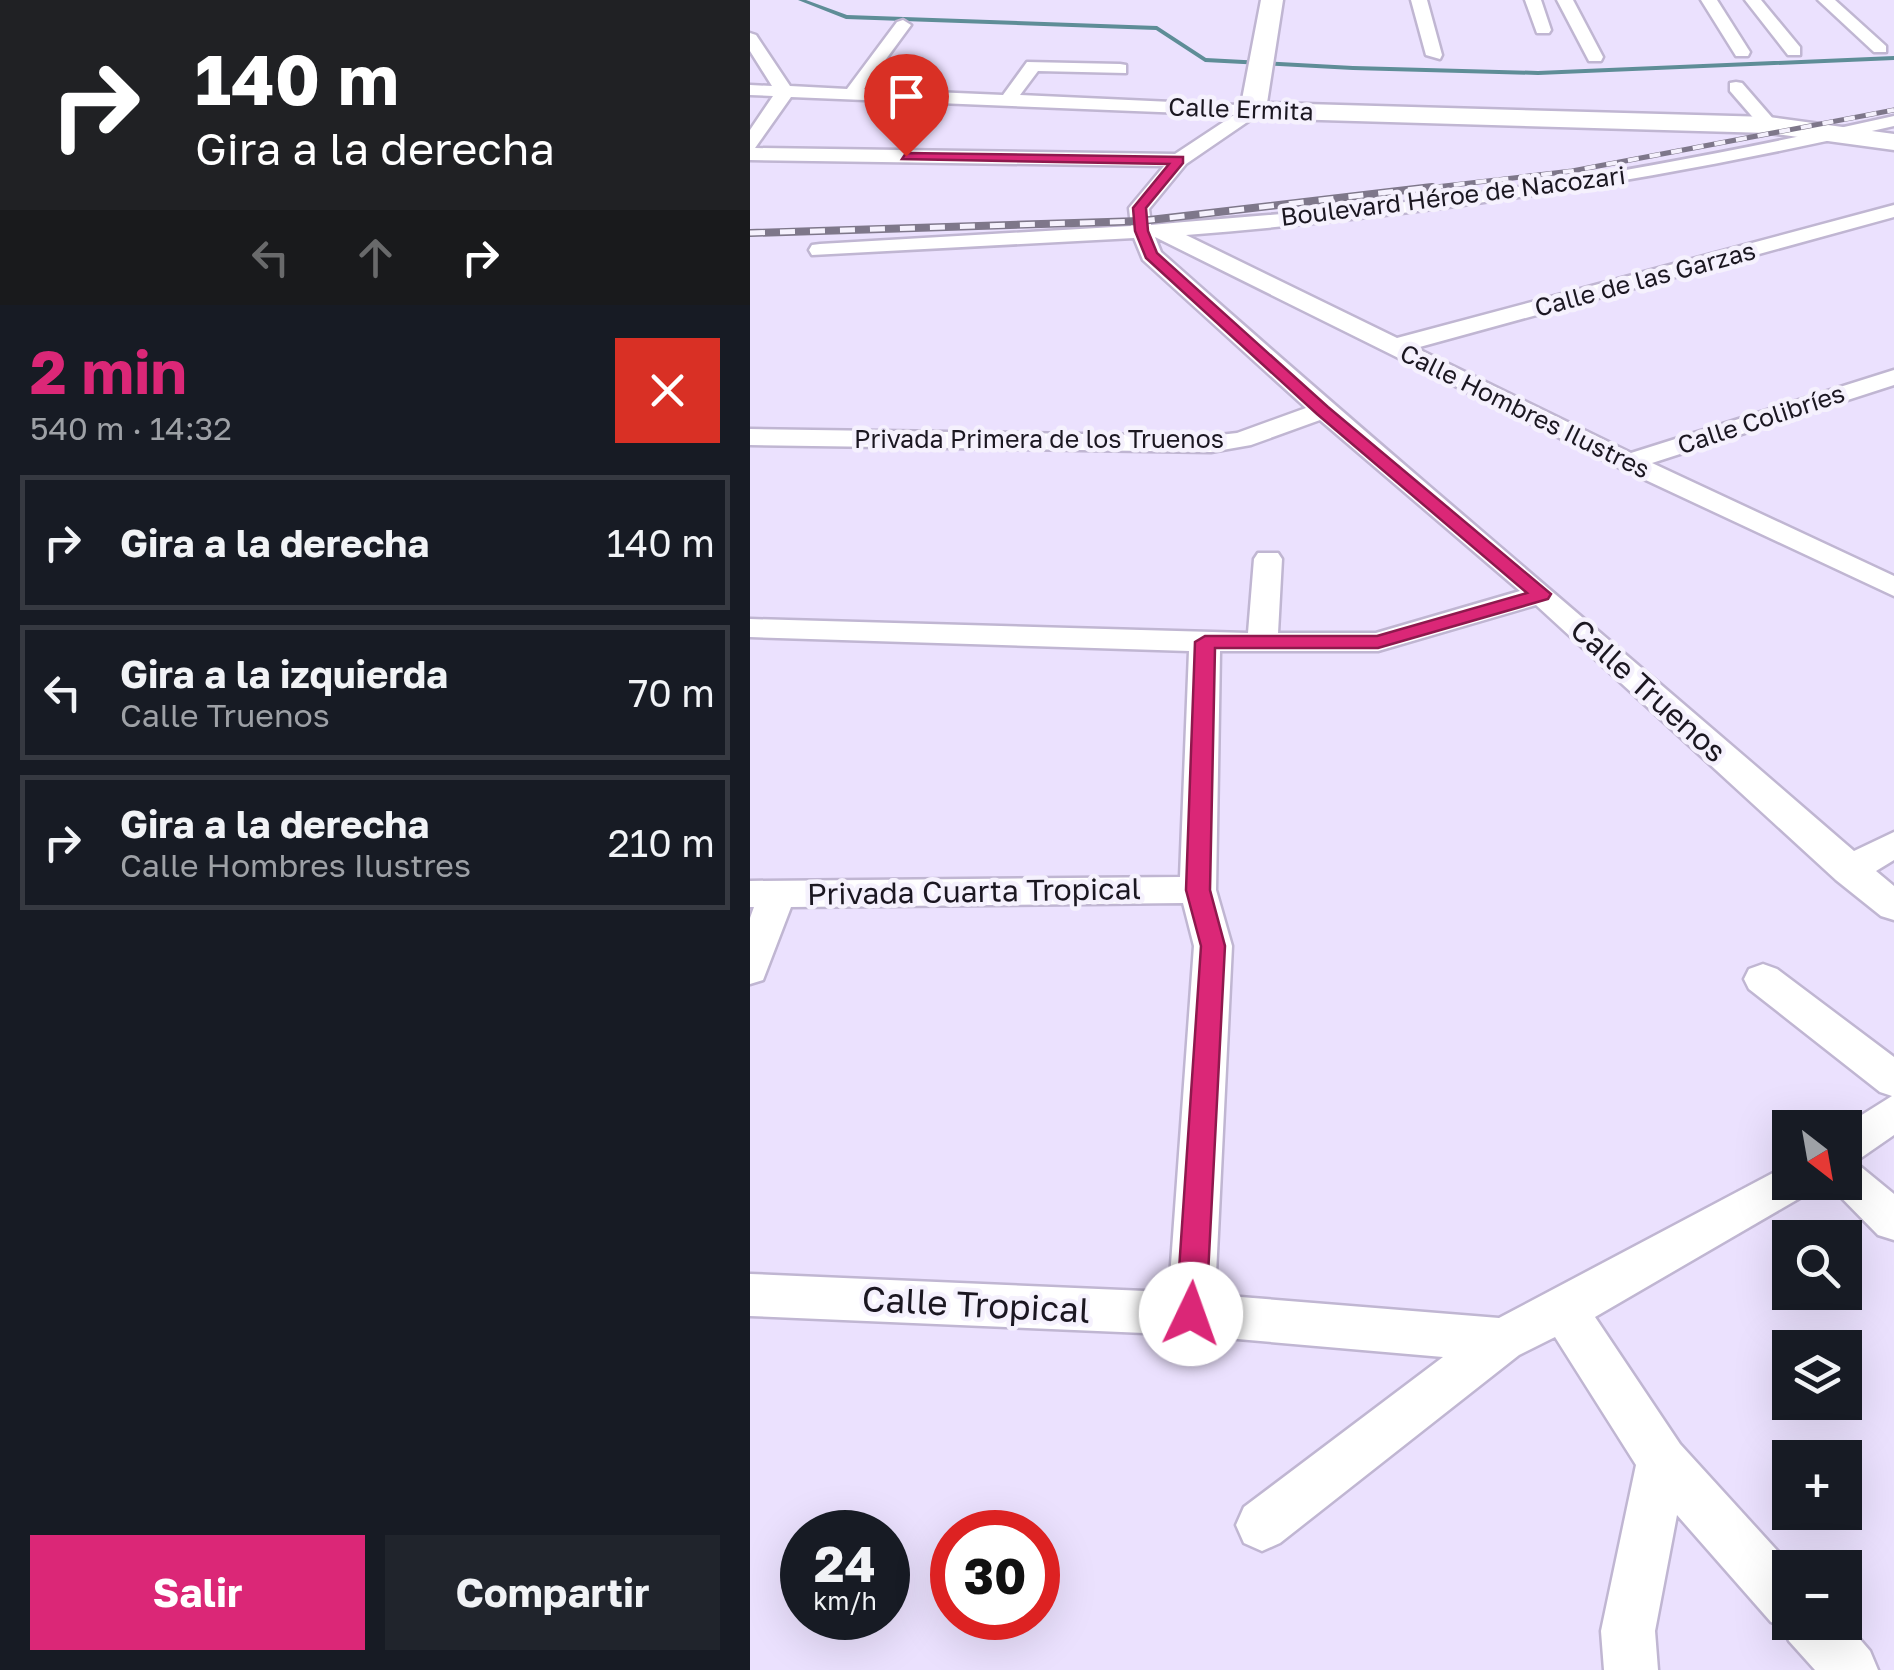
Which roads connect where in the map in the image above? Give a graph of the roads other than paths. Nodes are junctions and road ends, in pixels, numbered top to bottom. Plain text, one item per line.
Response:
1 (1272, 0) edge
2 (1419, 0) edge
3 (1533, 0) edge
4 (1565, 0) edge
5 (1709, 0) edge
6 (1753, 0) edge
7 (1826, 0) edge
8 (903, 25) dead end
9 (1543, 30) dead end
10 (750, 38) edge
11 (1880, 49) dead end
12 (1794, 50) dead end
13 (1742, 52) dead end
14 (1434, 54) dead end
15 (1595, 56) dead end
16 (1736, 87) dead end
17 (750, 90) edge
18 (785, 92) junction
19 (852, 94) junction
20 (1009, 99) junction
21 (1103, 103) junction
22 (1253, 110) junction
23 (1894, 120) edge
24 (1753, 127) junction
25 (1829, 128) junction
26 (750, 144) edge
27 (1894, 145) edge
28 (750, 154) edge
29 (1179, 160) junction
30 (1894, 211) edge
31 (1140, 219) junction
32 (820, 250) dead end
33 (1396, 346) junction
34 (1894, 376) edge
35 (1323, 410) junction
36 (750, 437) edge
37 (1629, 462) junction
38 (1268, 559) dead end
39 (1894, 587) edge
40 (1541, 594) junction
41 (750, 628) edge
42 (1205, 642) junction
43 (1262, 642) junction
44 (1894, 844) edge
45 (1848, 871) junction
46 (1198, 890) junction
47 (764, 894) edge
48 (1894, 907) edge
49 (750, 970) edge
50 (1763, 980) dead end
51 (1894, 1080) edge
52 (1894, 1112) edge
53 (1862, 1136) edge
54 (1772, 1192) edge
55 (1862, 1192) edge
56 (1894, 1221) edge
57 (750, 1295) edge
58 (1564, 1310) junction
59 (1191, 1314) junction
60 (1502, 1340) junction
61 (1662, 1462) junction
62 (1262, 1525) dead end
63 (1772, 1583) edge
64 (1824, 1640) edge
65 (1631, 1670) edge
66 (1851, 1670) edge

1 - 22 street
2 - 14 street
3 - 9 street
4 - 15 street
5 - 13 street
6 - 12 street
7 - 11 street
8 - 19 street
10 - 18 street
16 - 24 street
17 - 18 street, Calle Ermita
18 - 19 street, Calle Ermita
18 - 26 street
19 - 20 street, Calle Ermita
20 - 21 street, Calle Ermita
20 - 21 street
21 - 22 street, Calle Ermita
22 - 24 street, Calle Ermita
22 - 29 street
23 - 25 street, Boulevard Héroe de Nacozari
24 - 25 street, Calle Ermita
25 - 27 street, Calle Ermita
25 - 31 street, Boulevard Héroe de Nacozari
28 - 29 street
29 - 31 street
30 - 33 street, Calle de las Garzas
31 - 32 street, Boulevard Héroe de Nacozari
31 - 33 street, Calle Hombres Ilustres
31 - 35 street, Calle Truenos
33 - 37 street, Calle Hombres Ilustres
34 - 37 street, Calle Colibríes
35 - 36 street, Privada Primera de los Truenos
35 - 40 street, Calle Truenos
37 - 39 street, Calle Hombres Ilustres
38 - 43 street
40 - 43 street
40 - 45 street, Calle Truenos
41 - 42 street
42 - 43 street
42 - 46 street
44 - 45 street
45 - 48 street, Calle Truenos
46 - 47 street, Privada Cuarta Tropical
46 - 59 street
47 - 49 street
50 - 51 street
52 - 53 street
54 - 58 street
55 - 56 street
57 - 59 street, Calle Tropical
58 - 60 street
58 - 61 street
59 - 60 street, Calle Tropical
60 - 62 street
61 - 63 street
61 - 65 street
64 - 66 street

